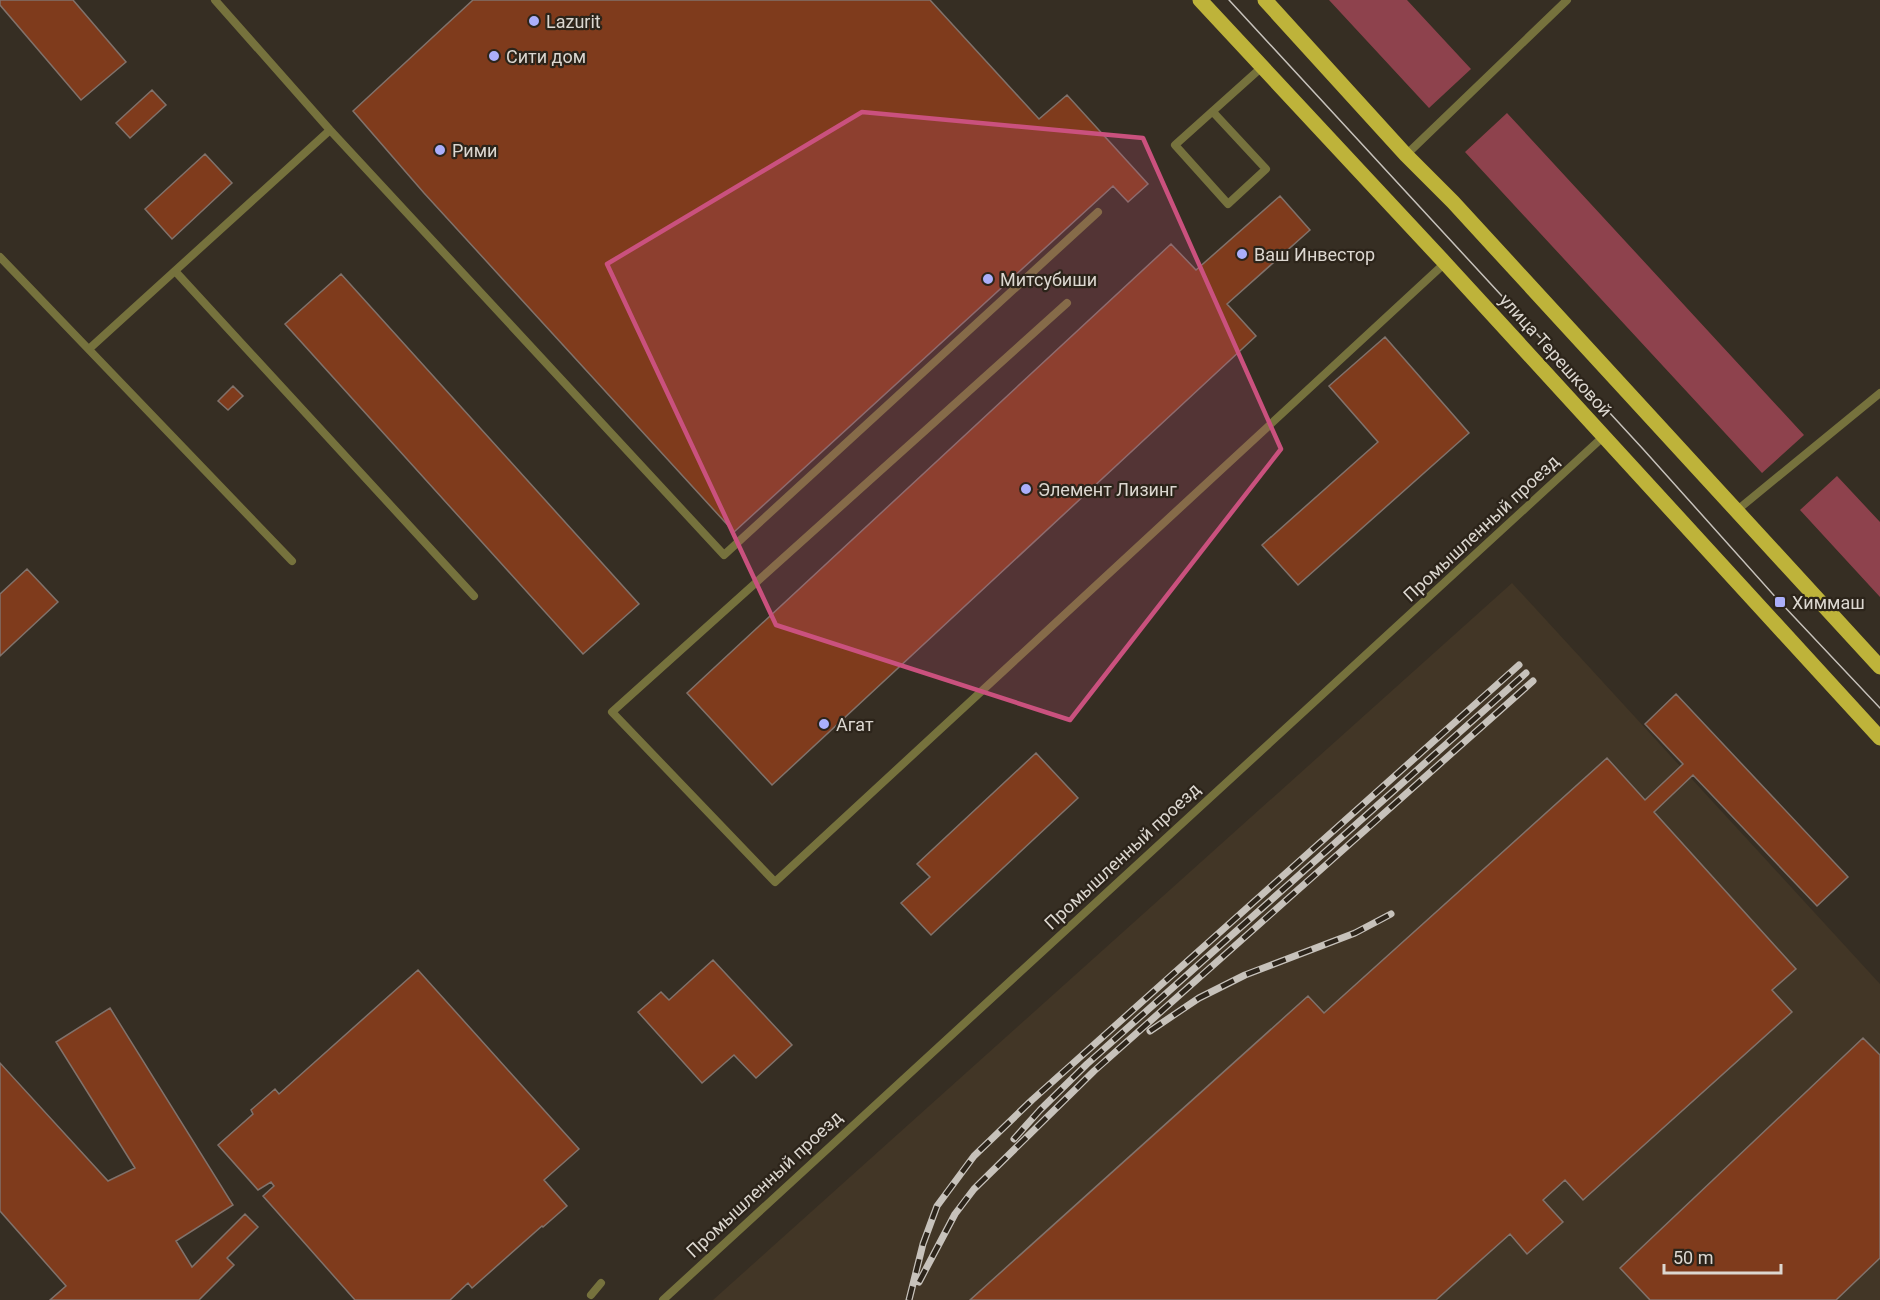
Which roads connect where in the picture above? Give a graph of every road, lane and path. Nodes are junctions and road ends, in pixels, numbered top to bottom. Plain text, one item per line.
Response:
1 (215, 0) edge
2 (1200, 0) edge
3 (1265, 0) edge
4 (1567, 0) edge
5 (1262, 67) junction
6 (1213, 112) junction
7 (330, 130) junction
8 (1406, 155) junction
9 (1098, 212) dead end
10 (0, 257) edge
11 (1445, 263) junction
12 (175, 271) junction
13 (1066, 303) dead end
14 (89, 350) junction
15 (1880, 393) edge
16 (1604, 436) junction
17 (1736, 511) junction
18 (292, 561) dead end
19 (474, 596) dead end
20 (1880, 667) edge
21 (1880, 738) edge
22 (601, 1283) dead end
23 (591, 1295) dead end
24 (663, 1300) edge

1 - 7 lane
2 - 5 main road, улица Терешковой
3 - 8 main road, улица Терешковой
4 - 8 lane
5 - 6 lane
5 - 11 main road, улица Терешковой
6 - 6 lane
7 - 9 lane
7 - 12 lane
8 - 17 main road, улица Терешковой
10 - 14 lane
11 - 13 lane
11 - 16 main road, улица Терешковой
12 - 14 lane
12 - 19 lane
14 - 18 lane
15 - 17 lane
16 - 21 main road, улица Терешковой
16 - 24 lane, Промышленный проезд
17 - 20 main road, улица Терешковой
22 - 23 lane

